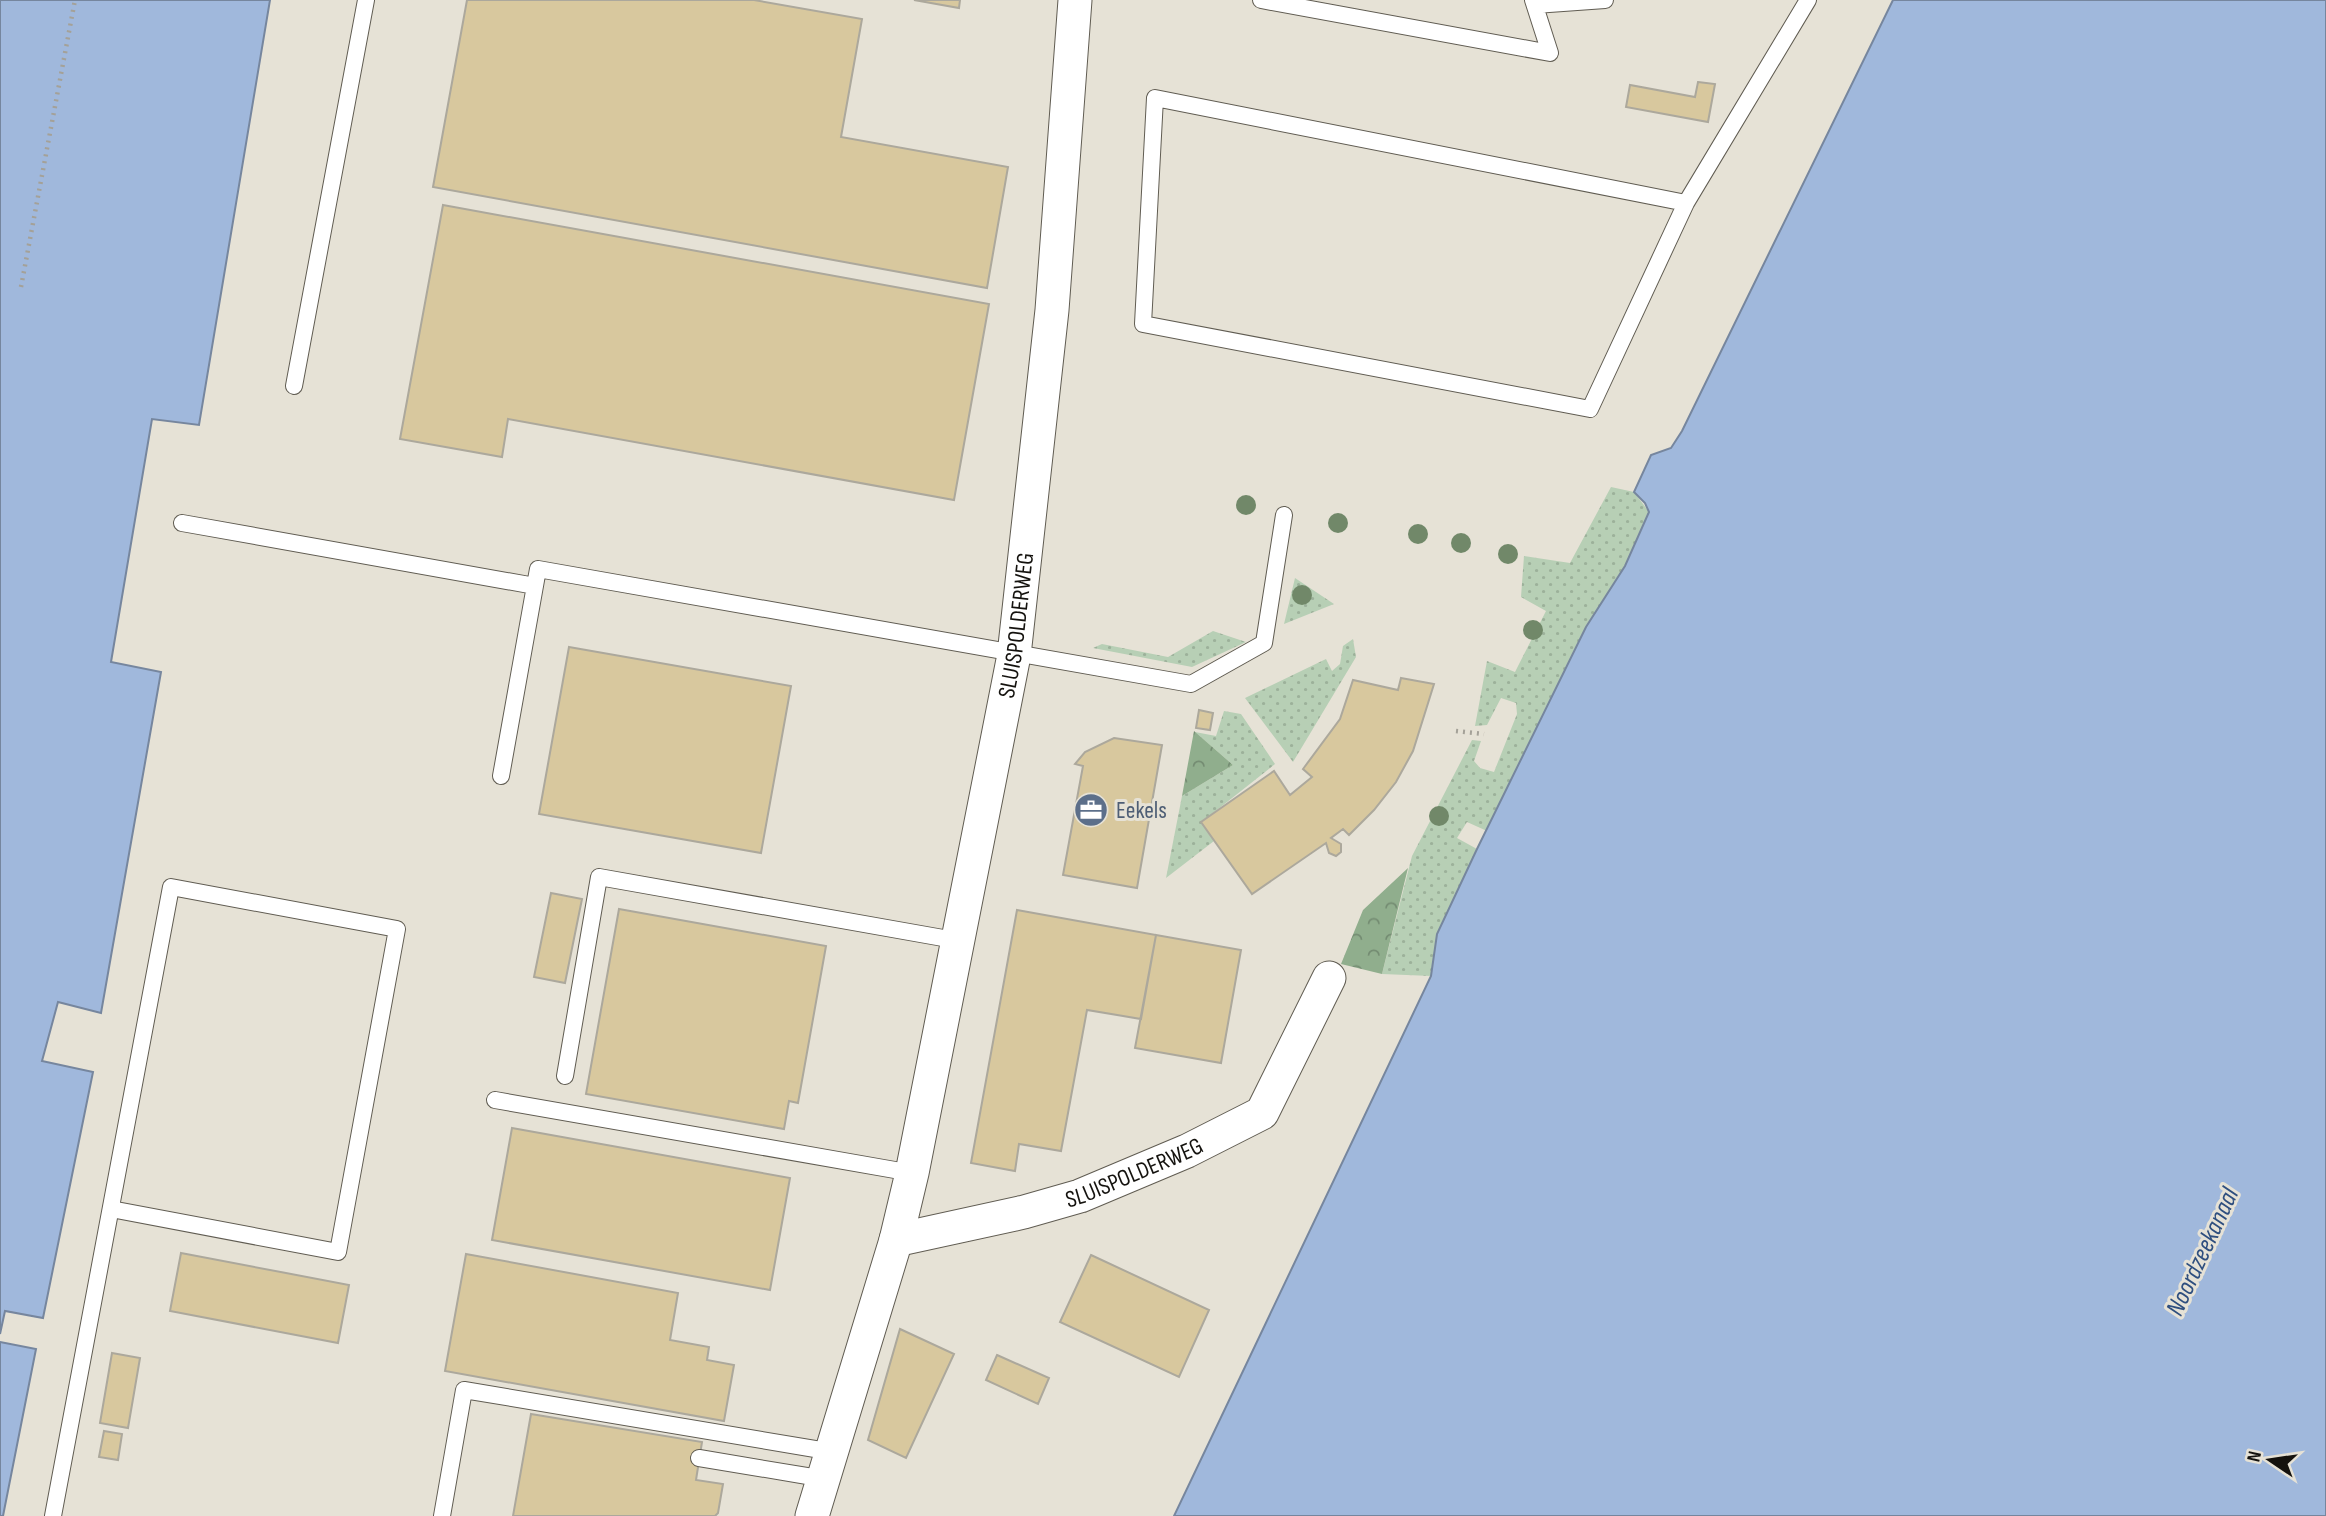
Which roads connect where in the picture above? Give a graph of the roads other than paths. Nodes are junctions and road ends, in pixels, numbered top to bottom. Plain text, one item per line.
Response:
1 (366, 0) edge
2 (1075, 0) edge
3 (1261, 0) edge
4 (1605, 0) edge
5 (1808, 0) edge
6 (1534, 3) edge
7 (1686, 203) junction
8 (294, 386) dead end
9 (1284, 515) dead end
10 (182, 523) dead end
11 (535, 586) junction
12 (1014, 655) junction
13 (501, 776) dead end
14 (960, 941) junction
15 (1329, 978) dead end
16 (565, 1076) dead end
17 (495, 1100) dead end
18 (912, 1173) junction
19 (111, 1209) junction
20 (896, 1240) junction
21 (699, 1458) dead end
22 (829, 1466) junction
23 (52, 1516) edge
24 (442, 1516) edge
25 (812, 1516) edge

1 - 8 lane
2 - 12 street, SLUISPOLDERWEG
3 - 6 lane
4 - 6 lane
5 - 7 lane
7 - 7 lane
9 - 12 lane
10 - 11 lane
11 - 12 lane
11 - 13 lane
12 - 14 street, SLUISPOLDERWEG
14 - 16 lane
14 - 18 street, SLUISPOLDERWEG
15 - 20 street, SLUISPOLDERWEG
17 - 18 lane
18 - 20 street, SLUISPOLDERWEG
19 - 19 lane
19 - 23 lane
20 - 22 street, SLUISPOLDERWEG
21 - 22 lane
22 - 24 lane
22 - 25 street, SLUISPOLDERWEG

